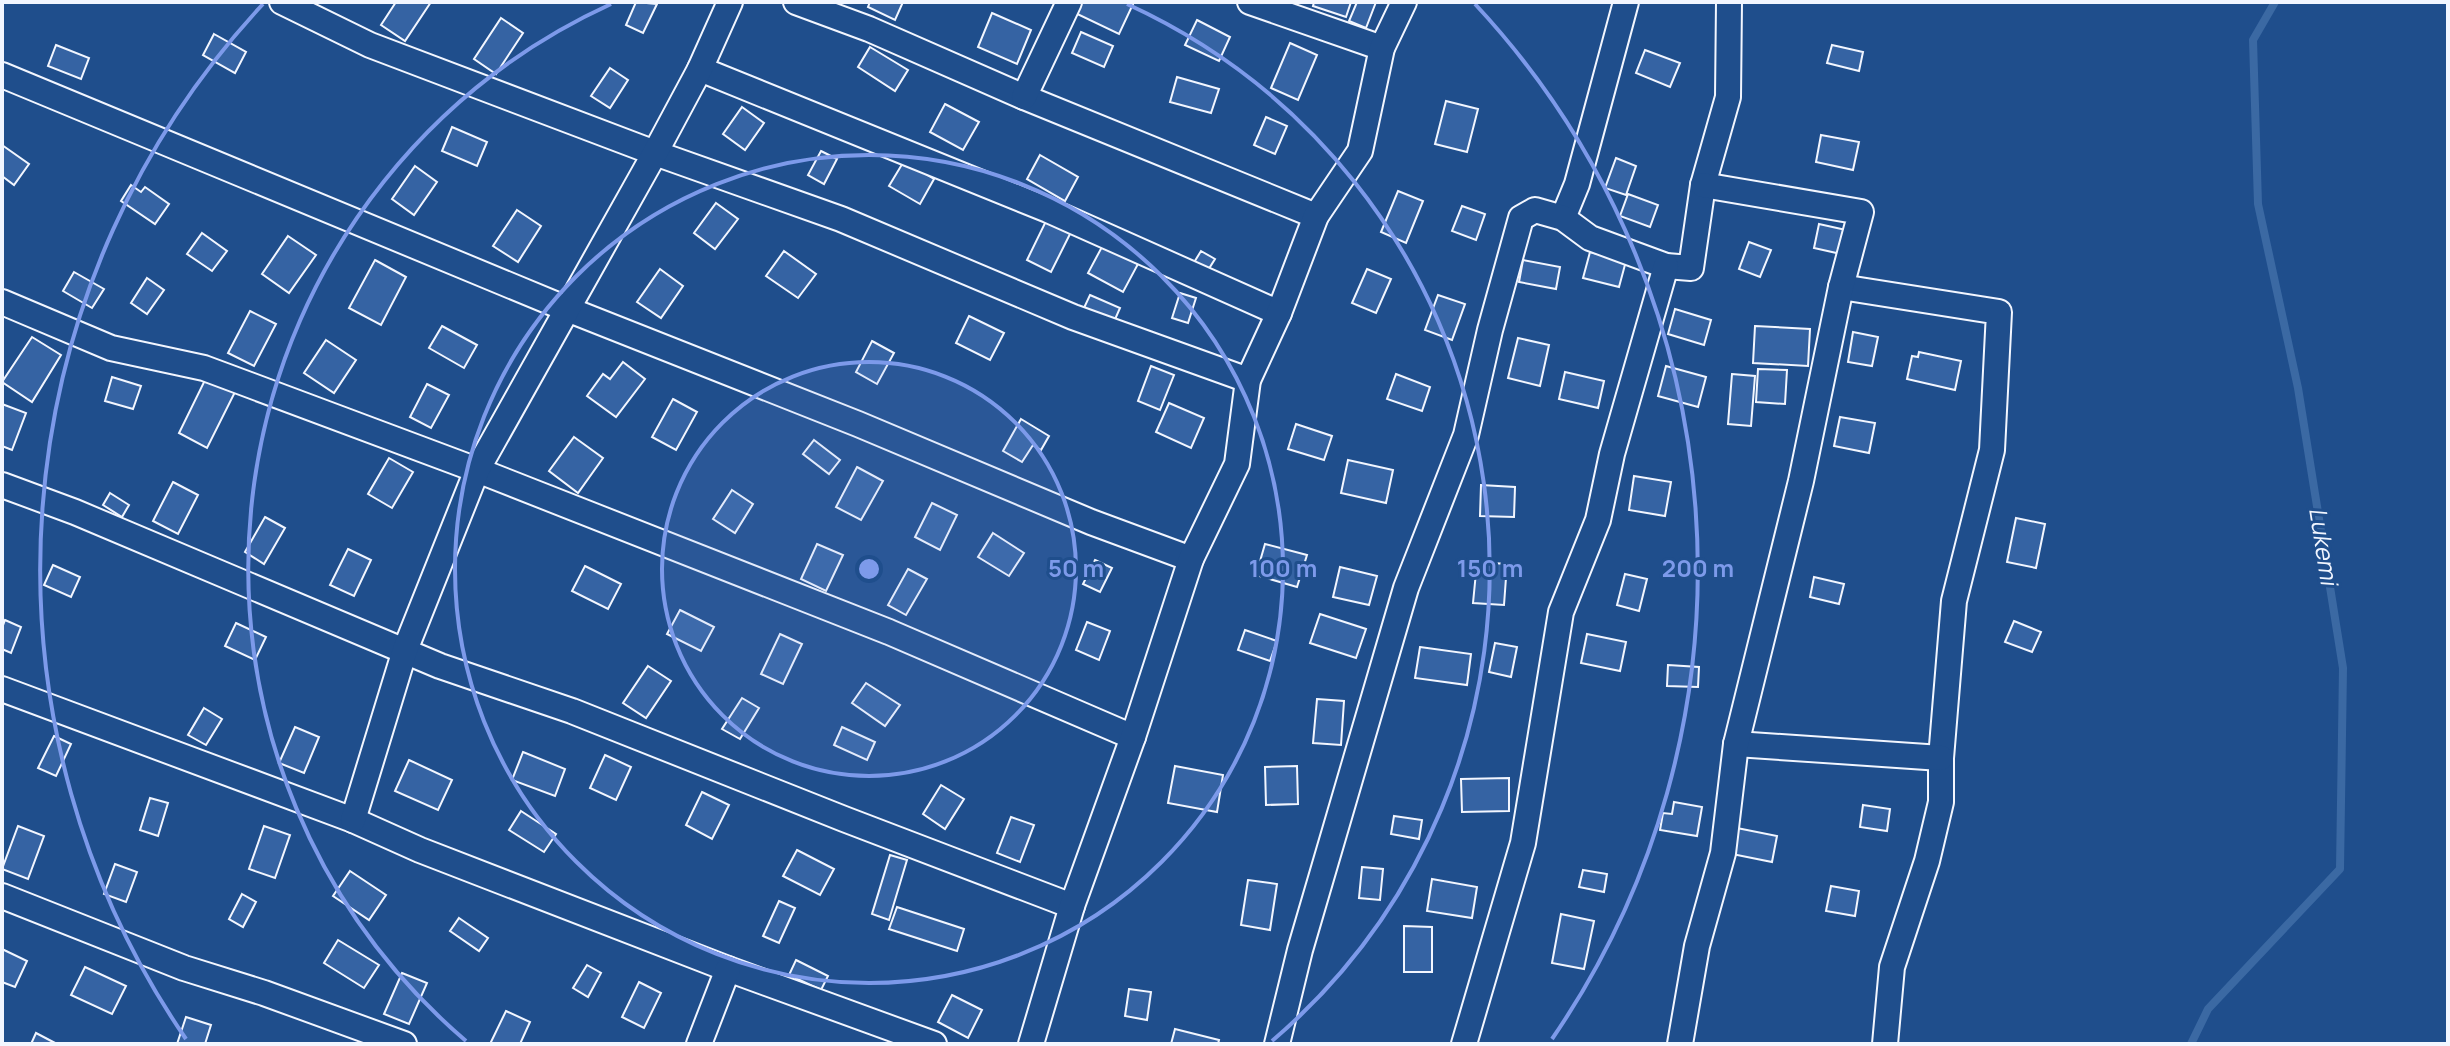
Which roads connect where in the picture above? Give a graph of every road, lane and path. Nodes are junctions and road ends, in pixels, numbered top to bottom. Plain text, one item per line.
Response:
1 (282, 2) edge
2 (730, 2) edge
3 (796, 2) edge
4 (1069, 2) edge
5 (1250, 2) edge
6 (1404, 2) edge
7 (1626, 2) edge
8 (1729, 2) edge
9 (1382, 48) junction
10 (700, 69) junction
11 (2, 75) edge
12 (1024, 97) junction
13 (655, 153) junction
14 (1703, 185) junction
15 (1316, 216) junction
16 (1563, 218) junction
17 (1666, 266) junction
18 (1841, 287) junction
19 (2, 302) edge
20 (567, 309) junction
21 (1279, 313) junction
22 (1248, 380) junction
23 (477, 470) junction
24 (2, 485) edge
25 (1191, 559) junction
26 (405, 650) junction
27 (2, 689) edge
28 (1133, 737) junction
29 (1736, 744) junction
30 (1941, 758) junction
31 (353, 820) junction
32 (2, 896) edge
33 (1072, 906) junction
34 (728, 969) junction
35 (357, 1036) edge
36 (404, 1044) edge
37 (699, 1044) edge
38 (934, 1044) edge
39 (1031, 1044) edge
40 (1277, 1044) edge
41 (1464, 1044) edge
42 (1680, 1044) edge
43 (1885, 1044) edge

1 - 13 street
2 - 10 street
3 - 12 street
4 - 12 street
5 - 9 street
6 - 9 street
7 - 16 street
8 - 14 street
9 - 15 street
10 - 13 street
10 - 21 street
11 - 20 street
12 - 15 street
13 - 20 street
13 - 22 street
14 - 17 street
14 - 18 street
15 - 21 street
16 - 17 street
16 - 40 street
17 - 41 street
18 - 29 street
18 - 30 street
19 - 23 street
20 - 23 street
20 - 25 street
21 - 22 street
22 - 25 street
23 - 26 street
23 - 28 street
24 - 26 street
25 - 28 street
26 - 31 street
26 - 33 street
27 - 31 street
28 - 33 street
29 - 30 street
29 - 42 street
30 - 43 street
31 - 34 street
32 - 35 street
33 - 39 street
34 - 37 street
34 - 38 street
35 - 36 street

